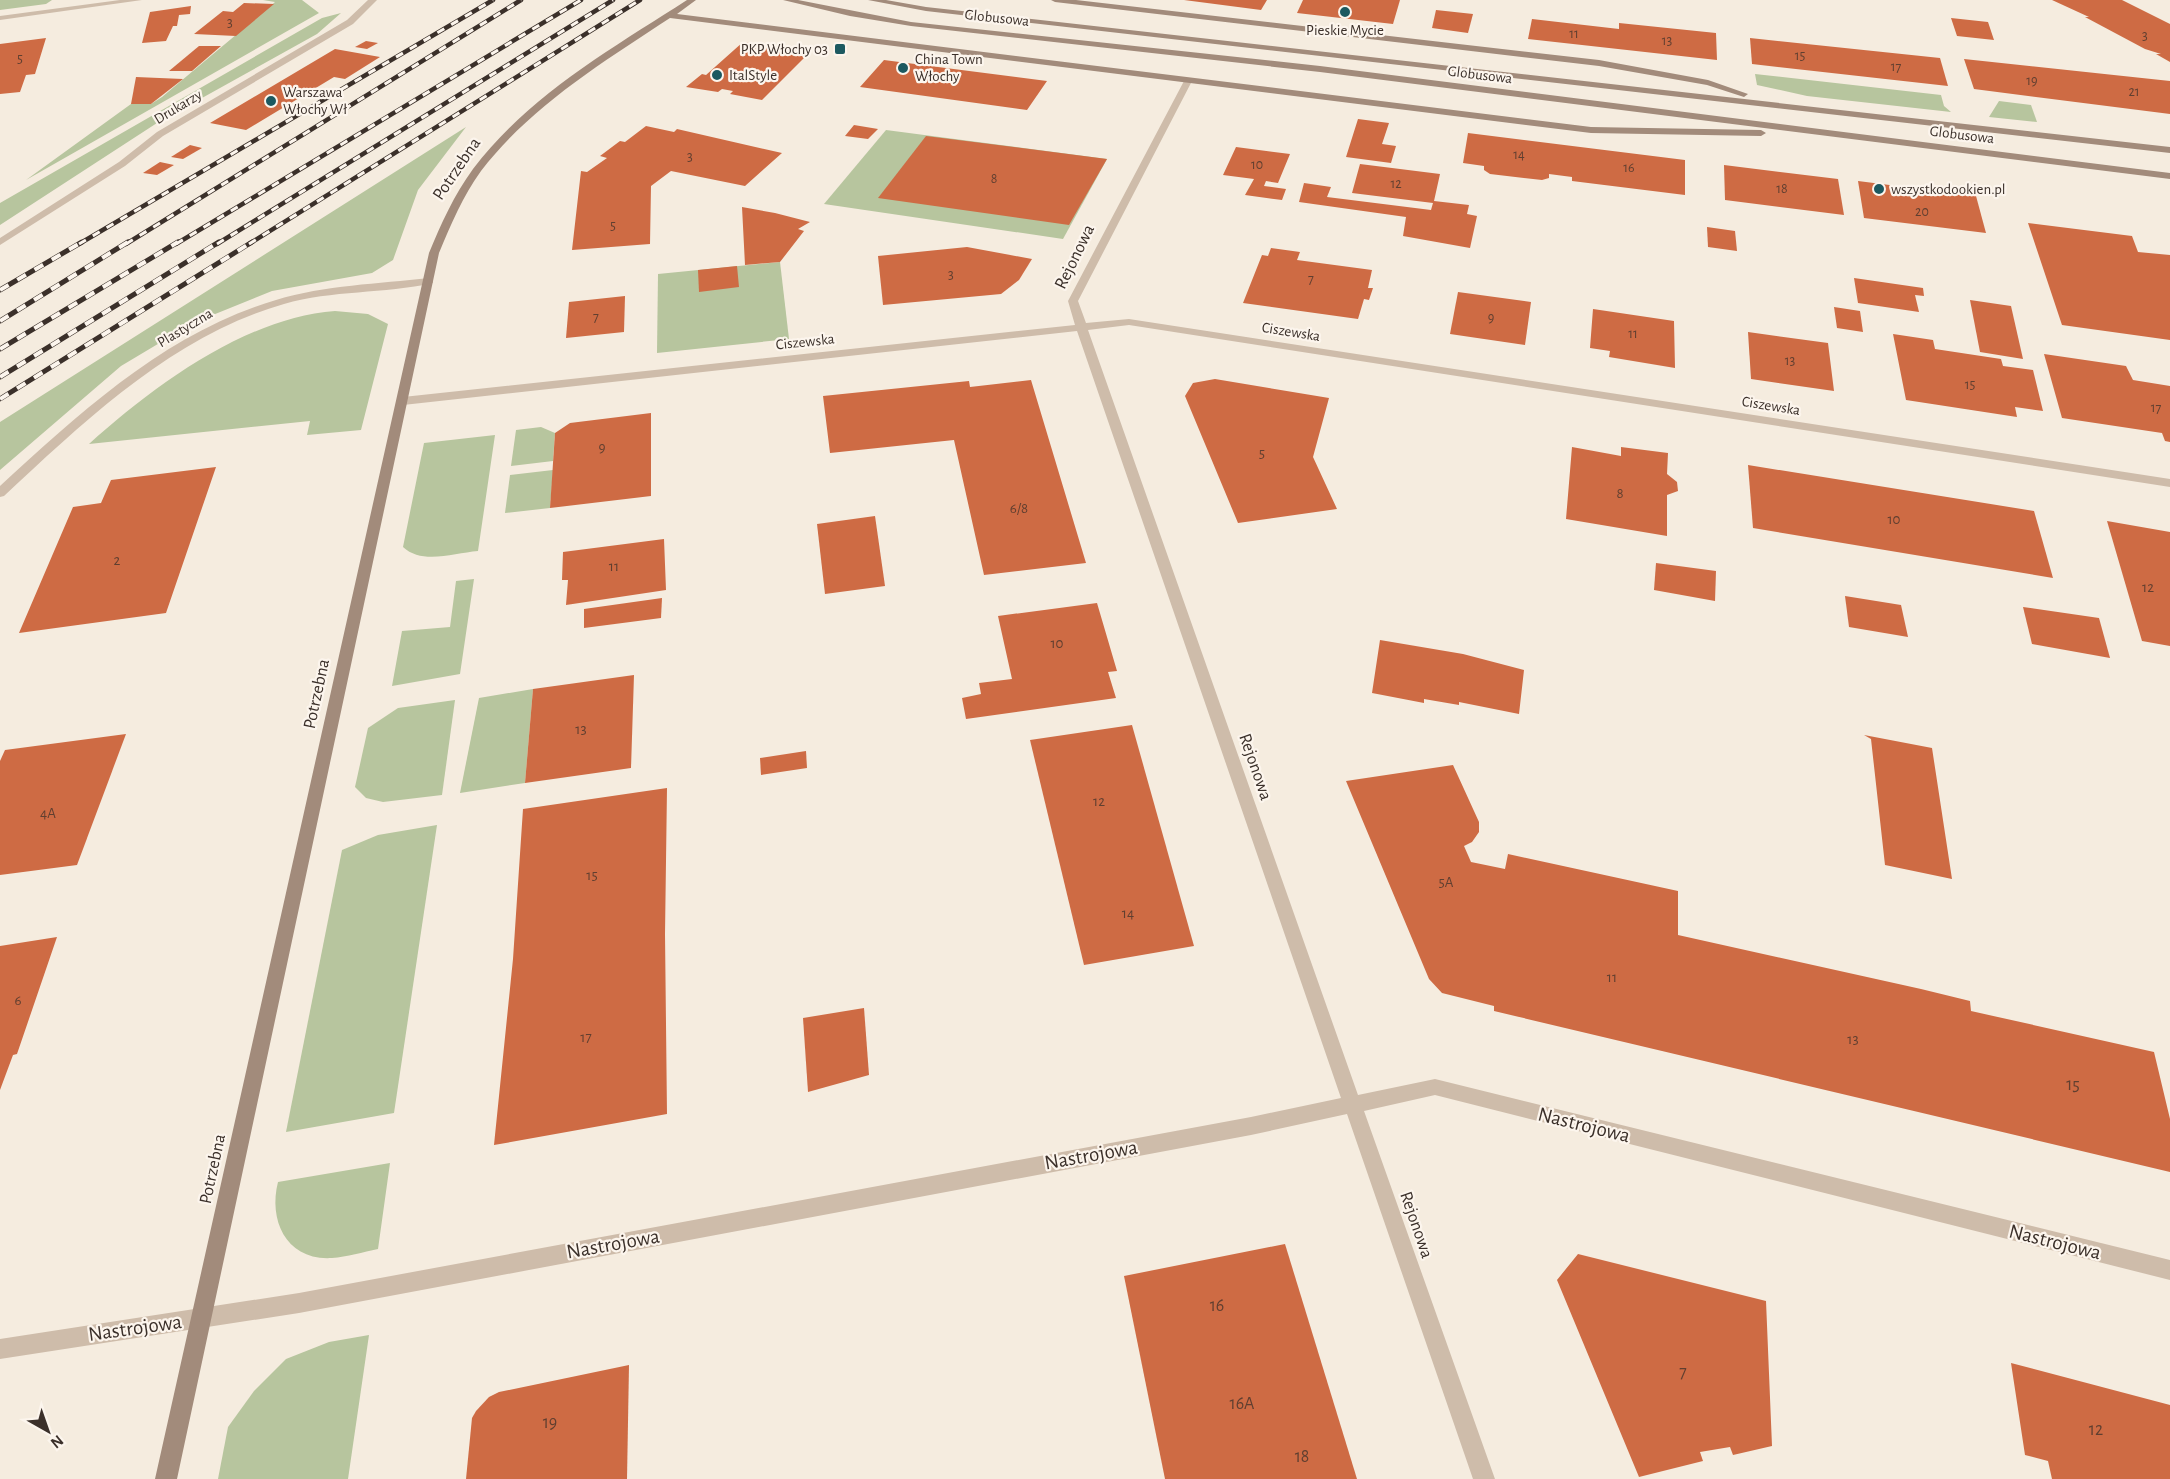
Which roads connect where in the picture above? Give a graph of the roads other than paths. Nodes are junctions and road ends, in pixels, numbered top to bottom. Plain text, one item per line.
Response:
1 (138, 0) edge
2 (373, 0) edge
3 (692, 0) edge
4 (787, 0) edge
5 (872, 0) edge
6 (1055, 0) edge
7 (669, 15) junction
8 (0, 18) edge
9 (1188, 81) junction
10 (1779, 105) junction
11 (1806, 131) junction
12 (2170, 150) edge
13 (2170, 176) edge
14 (0, 242) edge
15 (429, 282) junction
16 (1080, 327) junction
17 (403, 401) junction
18 (2170, 483) edge
19 (0, 493) edge
20 (1353, 1104) junction
21 (2170, 1270) edge
22 (201, 1318) junction
23 (0, 1349) edge
24 (166, 1479) edge
25 (1484, 1479) edge

1 - 8 street
2 - 14 street, Drukarzy
3 - 7 street, Potrzebna
4 - 11 street, Globusowa
5 - 10 street, Globusowa
6 - 10 street
7 - 9 street
7 - 15 street, Potrzebna
9 - 11 street
9 - 16 street, Rejonowa
10 - 12 street, Globusowa
11 - 13 street, Globusowa
15 - 17 street, Potrzebna
15 - 19 street, Plastyczna
16 - 17 street, Ciszewska
16 - 18 street, Ciszewska
16 - 20 street, Rejonowa
17 - 22 street, Potrzebna
20 - 21 street, Nastrojowa
20 - 22 street, Nastrojowa
20 - 25 street, Rejonowa
22 - 23 street, Nastrojowa
22 - 24 street, Potrzebna

